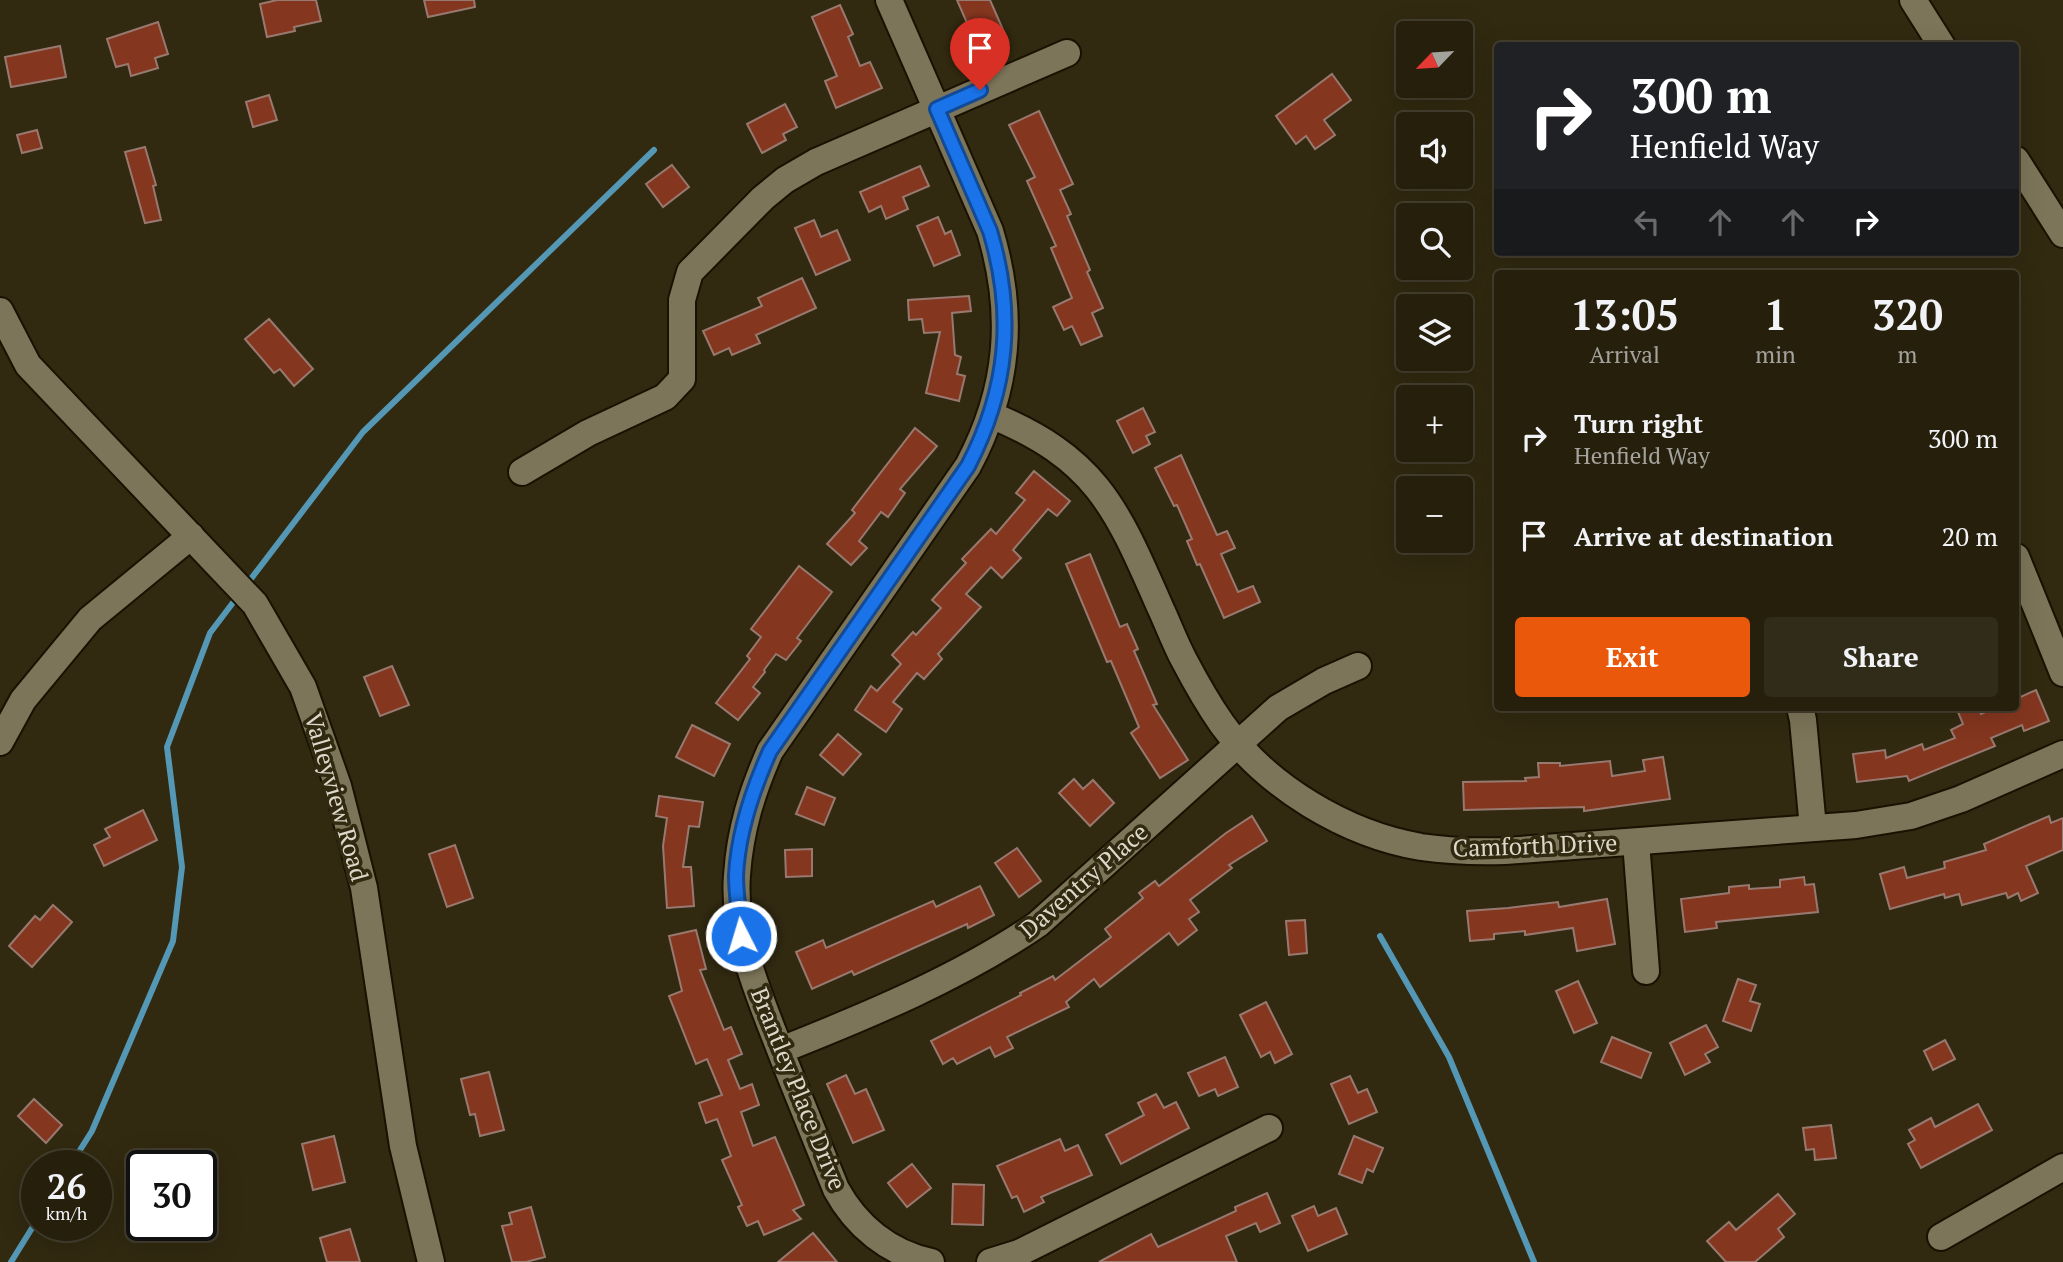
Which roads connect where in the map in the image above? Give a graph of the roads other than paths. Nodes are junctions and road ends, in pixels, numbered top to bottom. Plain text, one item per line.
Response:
1 (889, 0) edge
2 (1913, 0) edge
3 (1939, 42) edge
4 (1067, 53) dead end
5 (937, 109) junction
6 (2019, 165) edge
7 (2063, 234) edge
8 (0, 311) edge
9 (991, 415) junction
10 (522, 472) dead end
11 (191, 536) junction
12 (2019, 564) edge
13 (1358, 666) dead end
14 (2063, 673) edge
15 (1801, 711) edge
16 (0, 742) edge
17 (1239, 745) junction
18 (2063, 754) edge
19 (1812, 828) junction
20 (1636, 842) junction
21 (1646, 971) dead end
22 (780, 1050) junction
23 (1269, 1128) dead end
24 (2063, 1167) edge
25 (1941, 1237) dead end
26 (431, 1262) edge
27 (931, 1262) edge
28 (990, 1262) edge

1 - 5 street, Brantley Place Drive
2 - 3 street
4 - 5 street
5 - 9 street, Brantley Place Drive
5 - 10 street
6 - 7 street
8 - 11 street, Valleyview Road
9 - 17 street, Camforth Drive
9 - 22 street, Brantley Place Drive
11 - 16 street
11 - 26 street, Valleyview Road
12 - 14 street
13 - 17 street, Daventry Place
15 - 19 street
17 - 20 street, Camforth Drive
17 - 22 street, Daventry Place
18 - 19 street, Camforth Drive
19 - 20 street, Camforth Drive
20 - 21 street
22 - 27 street, Brantley Place Drive
23 - 28 street
24 - 25 street

